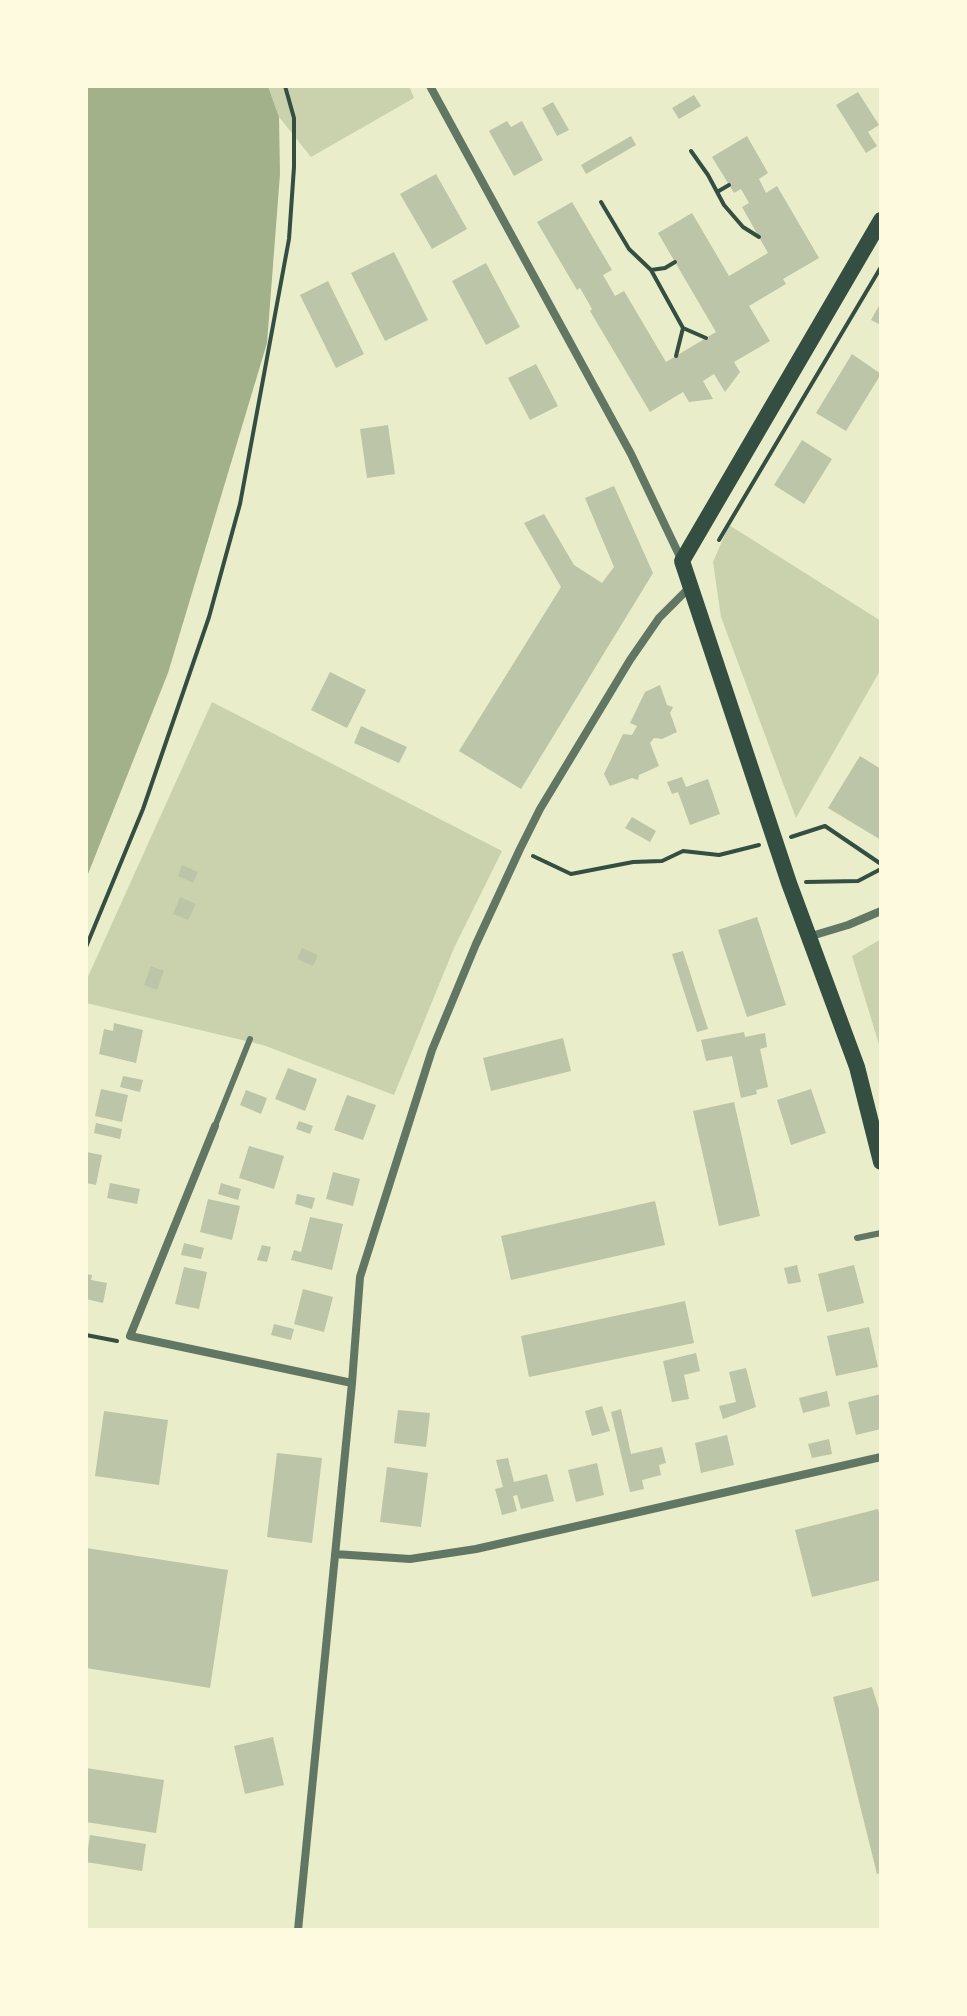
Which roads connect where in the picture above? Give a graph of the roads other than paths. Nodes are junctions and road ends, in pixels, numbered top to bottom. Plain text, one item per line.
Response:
1 (430, 86) edge
2 (881, 220) edge
3 (682, 561) junction
4 (691, 586) junction
5 (881, 911) edge
6 (808, 937) junction
7 (250, 1039) dead end
8 (215, 1126) joint
9 (881, 1158) edge
10 (881, 1233) edge
11 (857, 1238) dead end
12 (352, 1383) junction
13 (881, 1457) edge
14 (335, 1554) junction
15 (298, 1930) edge

1 - 3 street
2 - 3 main road
3 - 4 main road
4 - 6 main road
4 - 12 street
5 - 6 street
6 - 9 main road
7 - 8 lane
8 - 12 street
10 - 11 lane
12 - 14 street
13 - 14 street
14 - 15 street

